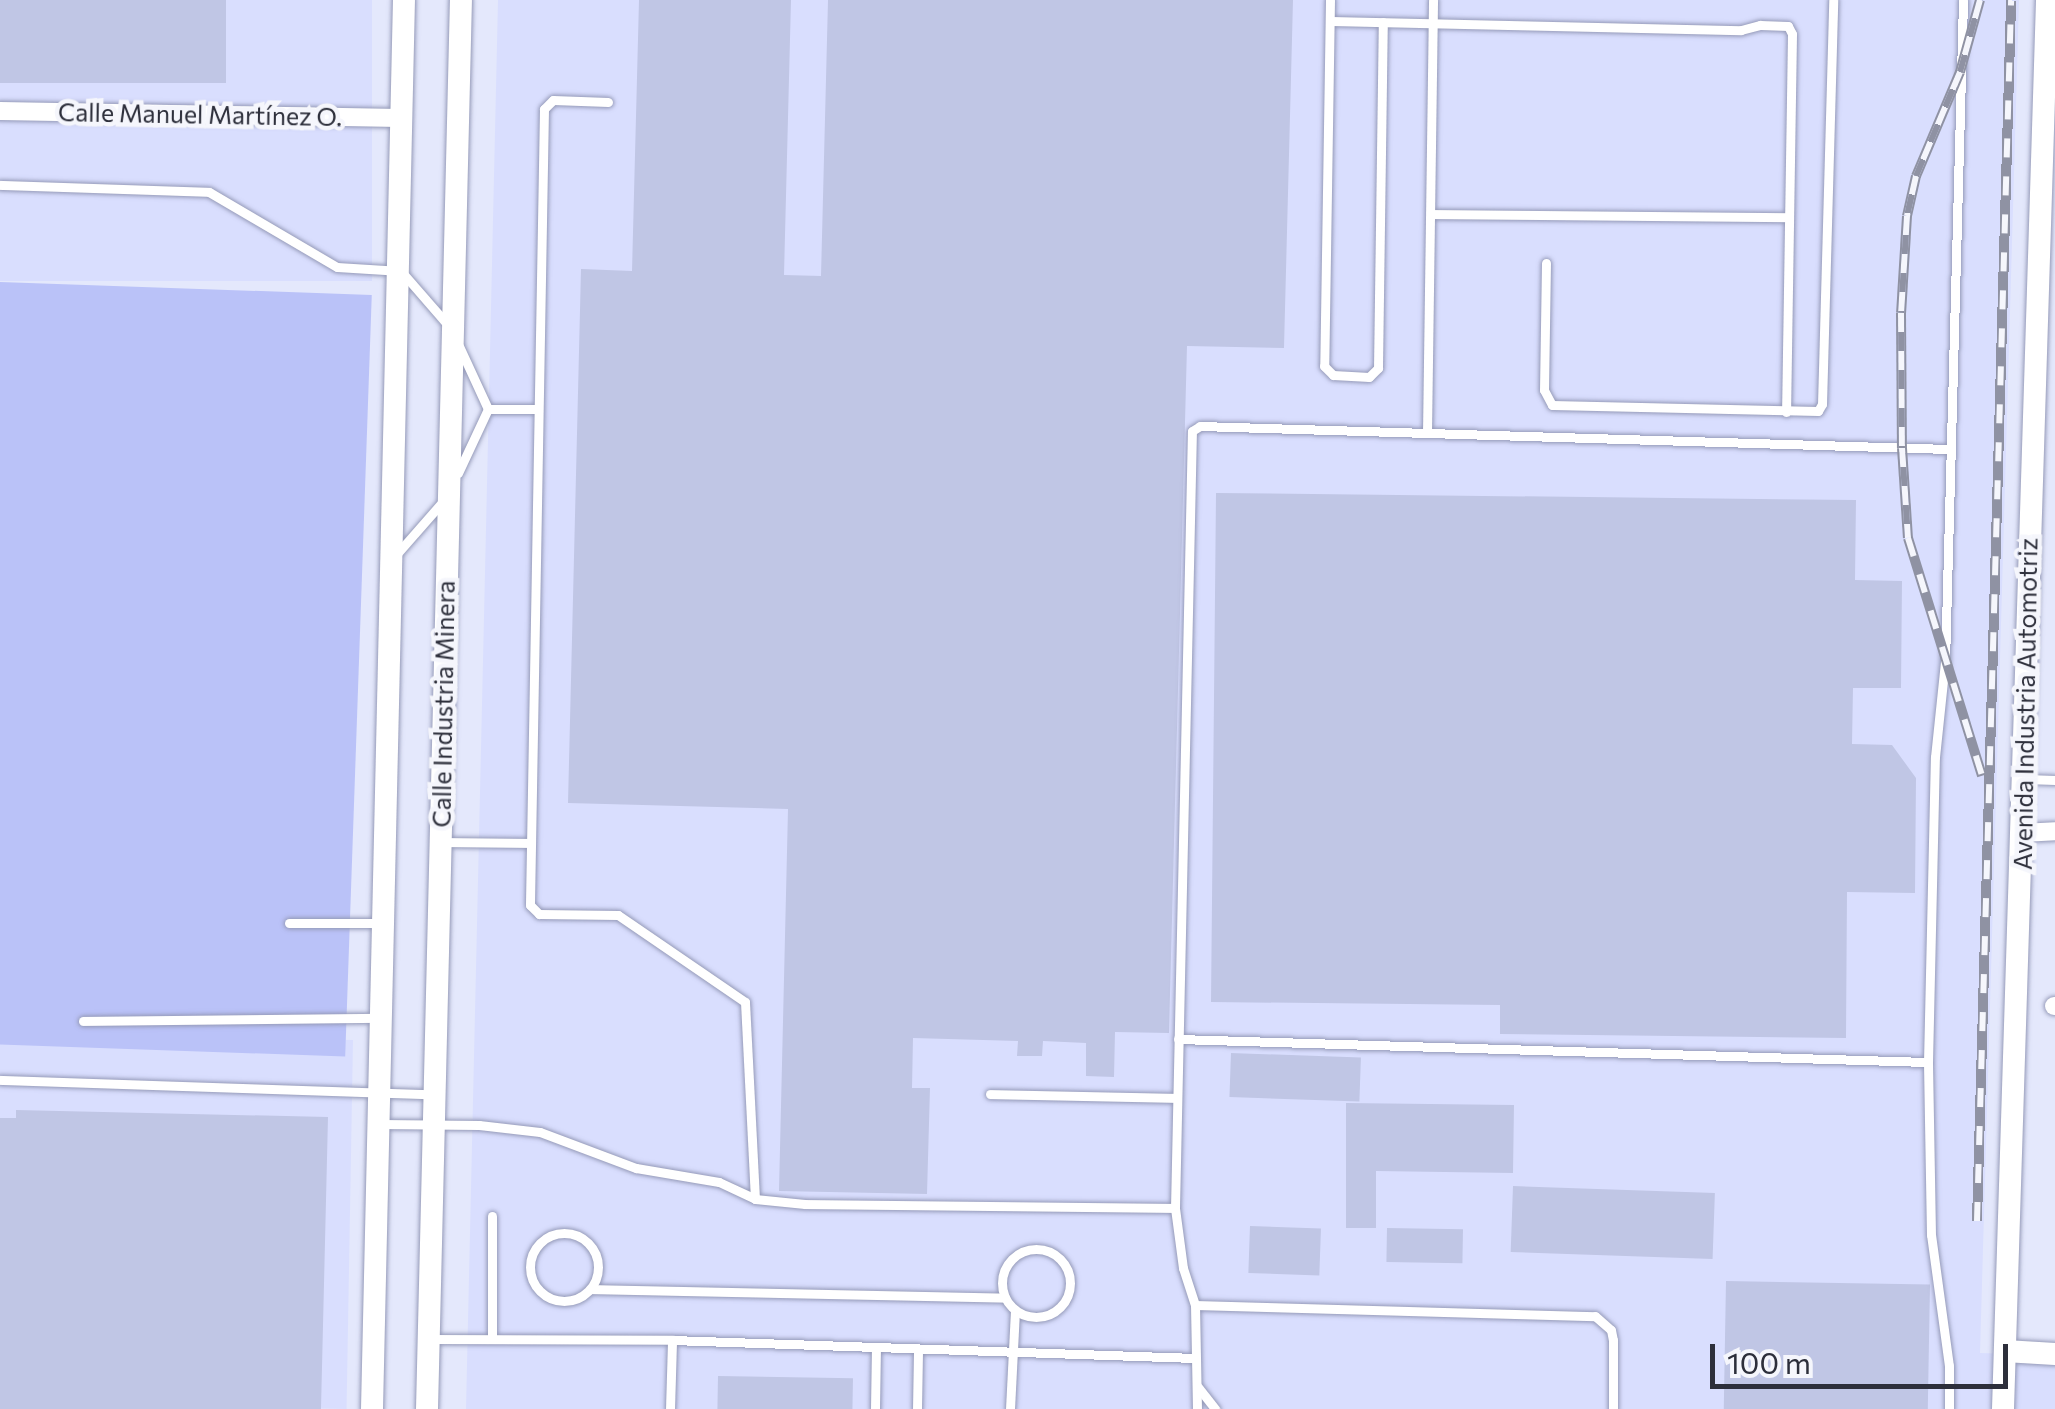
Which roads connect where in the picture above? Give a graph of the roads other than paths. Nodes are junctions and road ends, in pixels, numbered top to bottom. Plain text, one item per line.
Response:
1 (404, 0) edge
2 (461, 0) edge
3 (1330, 0) edge
4 (1433, 0) edge
5 (1833, 0) edge
6 (1963, 0) edge
7 (2047, 0) edge
8 (1331, 21) junction
9 (1383, 22) junction
10 (1433, 23) junction
11 (2050, 25) edge
12 (608, 102) dead end
13 (0, 111) edge
14 (400, 118) junction
15 (0, 185) edge
16 (1430, 214) junction
17 (1788, 218) junction
18 (1546, 263) dead end
19 (401, 270) junction
20 (2046, 320) edge
21 (452, 329) junction
22 (488, 409) junction
23 (538, 409) junction
24 (1786, 412) junction
25 (1427, 433) junction
26 (1948, 449) junction
27 (447, 497) junction
28 (392, 560) junction
29 (2024, 778) junction
30 (2055, 780) edge
31 (2055, 831) edge
32 (2022, 832) junction
33 (440, 842) junction
34 (530, 843) junction
35 (289, 923) dead end
36 (384, 923) junction
37 (382, 1018) junction
38 (83, 1021) dead end
39 (1178, 1038) junction
40 (1928, 1062) junction
41 (0, 1080) edge
42 (380, 1092) junction
43 (432, 1094) junction
44 (990, 1094) dead end
45 (1176, 1098) junction
46 (433, 1123) junction
47 (379, 1124) junction
48 (755, 1199) junction
49 (1175, 1208) junction
50 (492, 1216) dead end
51 (591, 1290) junction
52 (1005, 1298) junction
53 (1195, 1305) junction
54 (1014, 1310) junction
55 (492, 1338) junction
56 (430, 1339) junction
57 (672, 1340) junction
58 (876, 1348) junction
59 (918, 1350) junction
60 (2005, 1351) junction
61 (1011, 1352) junction
62 (2055, 1354) edge
63 (1195, 1358) junction
64 (1197, 1385) junction
65 (372, 1409) edge
66 (426, 1409) edge
67 (670, 1409) edge
68 (875, 1409) edge
69 (918, 1409) edge
70 (1010, 1409) edge
71 (1197, 1409) edge
72 (1215, 1409) edge
73 (1613, 1409) edge
74 (1949, 1409) edge
75 (2003, 1409) edge

1 - 14 main road
2 - 21 main road, Calle Industria Minera
3 - 8 lane
4 - 10 lane
5 - 24 lane
6 - 26 lane
7 - 11 main road, Avenida Industria Automotriz
8 - 9 lane
8 - 9 lane
9 - 10 lane
10 - 16 lane
10 - 17 lane
11 - 20 main road, Avenida Industria Automotriz
12 - 23 lane
13 - 14 street, Calle Manuel Martínez O.
14 - 19 main road
15 - 19 lane
16 - 17 lane
16 - 25 lane
17 - 24 lane
18 - 24 lane
19 - 21 lane
19 - 28 main road
20 - 29 main road, Avenida Industria Automotriz
21 - 22 lane
21 - 27 main road, Calle Industria Minera
22 - 23 lane
22 - 27 lane
23 - 34 lane
25 - 26 lane
25 - 39 lane
26 - 40 lane
27 - 28 lane
27 - 33 main road, Calle Industria Minera
28 - 36 main road
29 - 30 lane
29 - 32 main road, Avenida Industria Automotriz
31 - 32 street
32 - 60 main road, Avenida Industria Automotriz
33 - 34 lane
33 - 43 main road, Calle Industria Minera
34 - 48 lane
35 - 36 lane
36 - 37 main road
37 - 38 lane
37 - 42 main road
39 - 40 lane
39 - 45 lane
40 - 74 lane
41 - 42 lane
42 - 43 lane
42 - 47 main road
43 - 46 main road, Calle Industria Minera
44 - 45 lane
45 - 49 lane
46 - 47 lane
46 - 48 lane
46 - 56 main road, Calle Industria Minera
47 - 65 main road
48 - 49 lane
49 - 53 lane
50 - 55 lane
51 - 51 lane
51 - 52 lane
52 - 54 lane
52 - 54 lane
53 - 63 lane
53 - 73 lane
54 - 61 lane
55 - 56 lane
55 - 57 lane
56 - 66 main road, Calle Industria Minera
57 - 58 lane
57 - 67 lane
58 - 59 lane
58 - 68 lane
59 - 61 lane
59 - 69 lane
60 - 62 main road
60 - 75 main road, Avenida Industria Automotriz
61 - 63 lane
61 - 70 lane
63 - 64 lane
64 - 71 lane
64 - 72 lane

